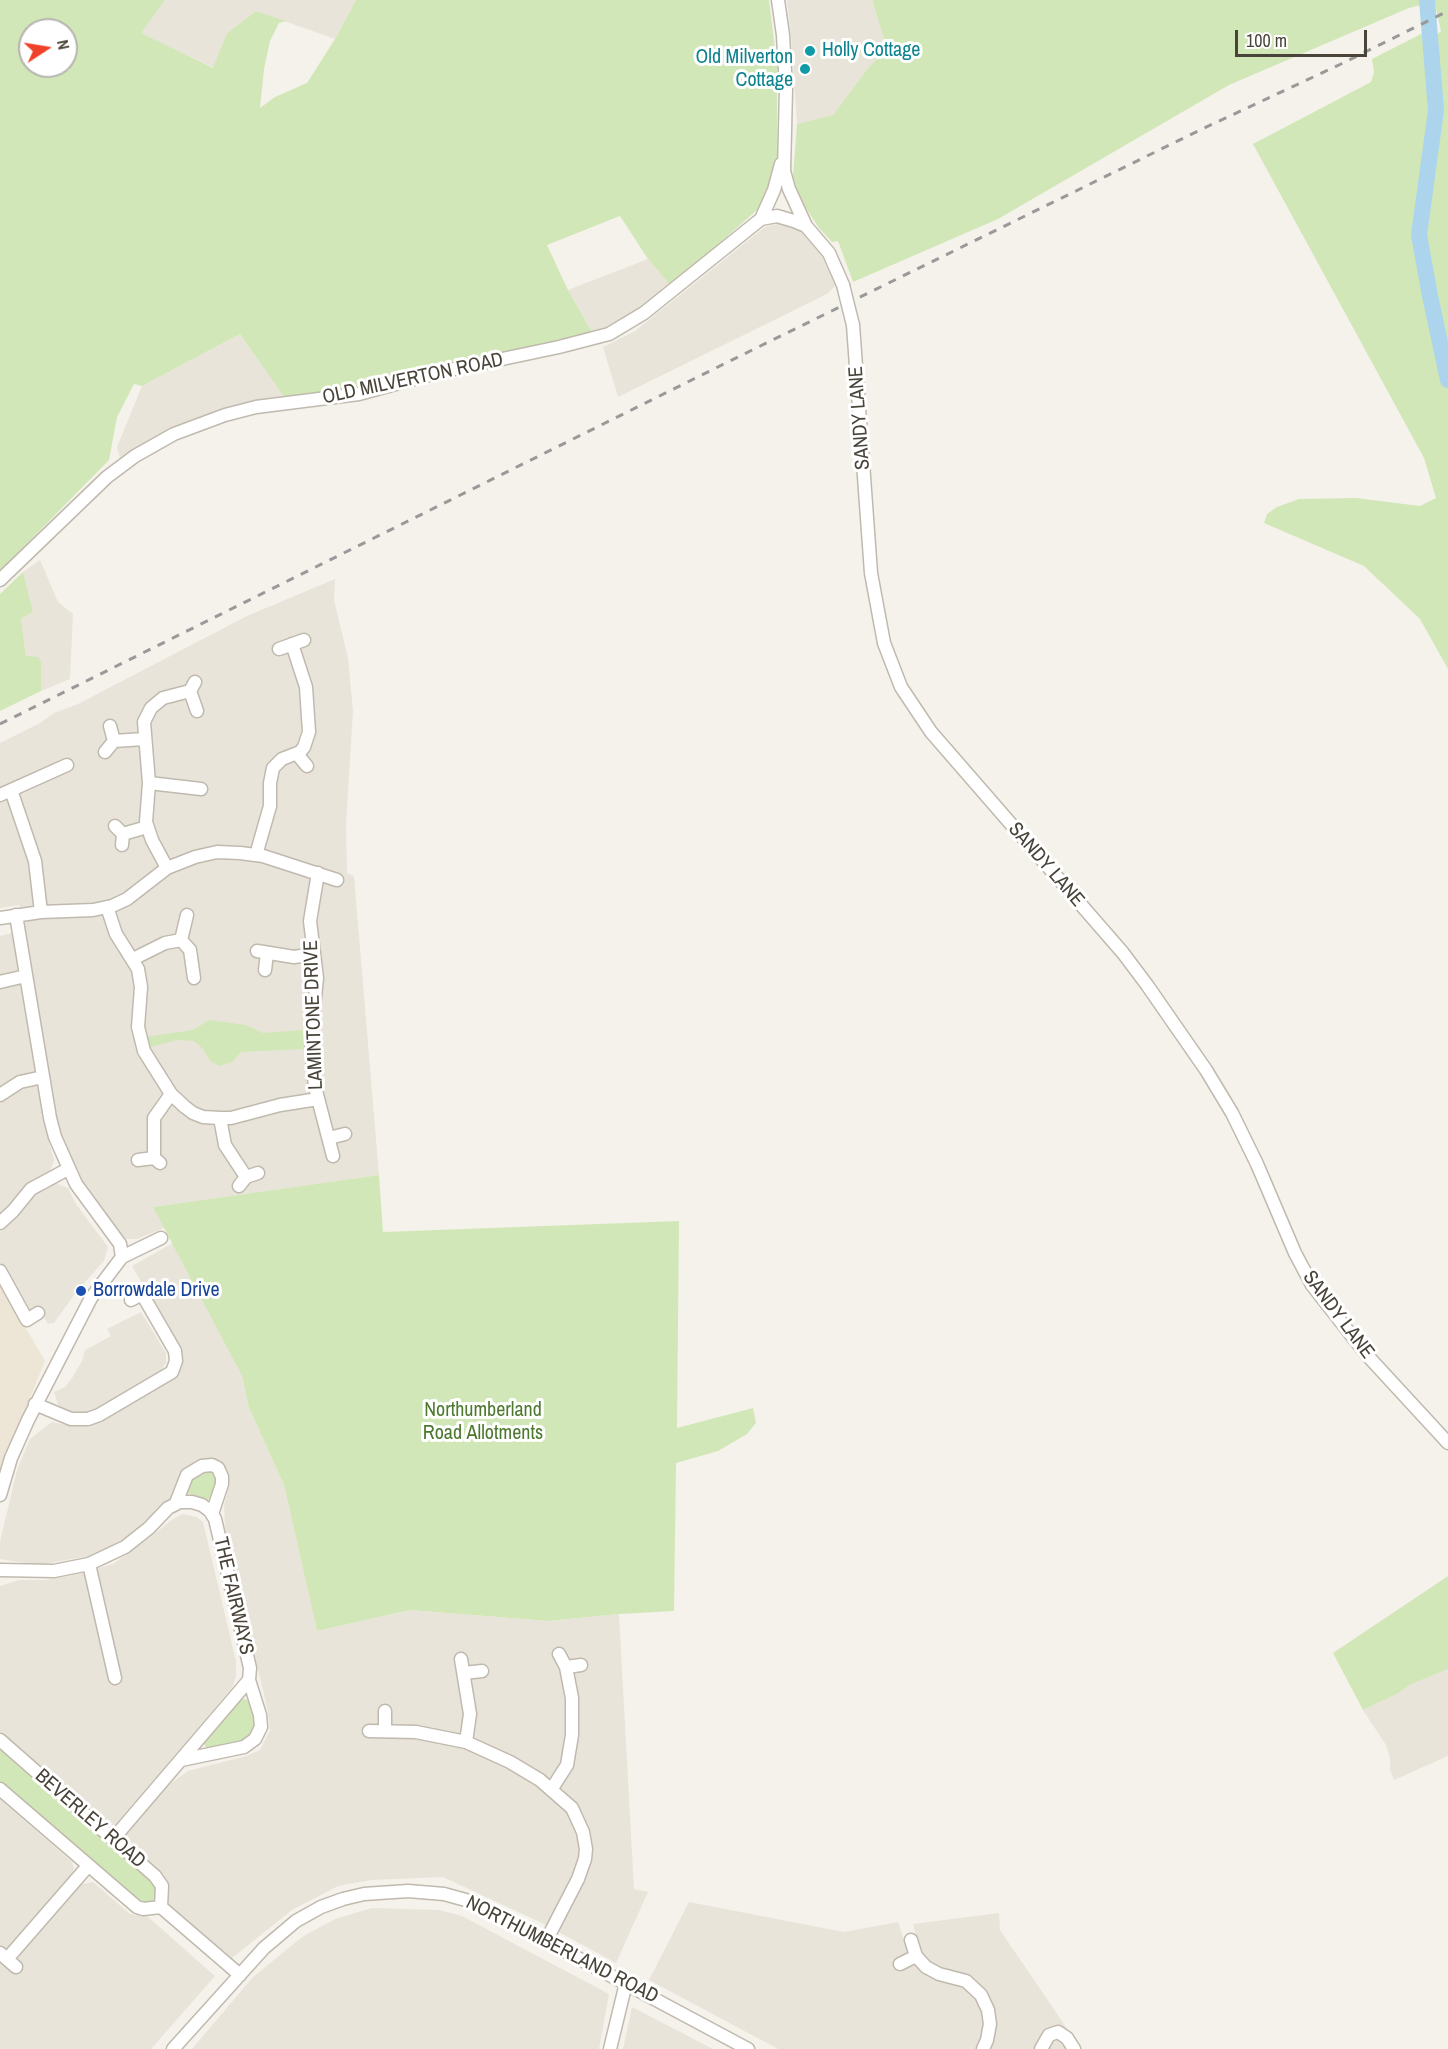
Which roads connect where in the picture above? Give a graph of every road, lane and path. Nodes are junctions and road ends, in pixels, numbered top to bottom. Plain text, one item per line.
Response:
1 (778, 0) edge
2 (783, 156) junction
3 (761, 219) junction
4 (806, 226) junction
5 (0, 580) edge
6 (279, 649) dead end
7 (197, 711) dead end
8 (110, 726) dead end
9 (144, 740) junction
10 (114, 741) junction
11 (105, 752) dead end
12 (297, 754) junction
13 (67, 765) dead end
14 (307, 766) dead end
15 (186, 773) dead end
16 (149, 783) junction
17 (186, 786) junction
18 (201, 789) dead end
19 (6, 793) edge
20 (147, 827) junction
21 (120, 835) dead end
22 (256, 855) junction
23 (167, 868) junction
24 (318, 873) junction
25 (337, 880) dead end
26 (107, 907) junction
27 (41, 912) junction
28 (16, 915) junction
29 (187, 915) dead end
30 (0, 918) edge
31 (181, 940) junction
32 (314, 954) junction
33 (133, 959) junction
34 (265, 970) dead end
35 (26, 976) junction
36 (194, 978) dead end
37 (0, 982) edge
38 (43, 1077) junction
39 (171, 1094) junction
40 (0, 1095) edge
41 (318, 1099) junction
42 (220, 1118) junction
43 (345, 1134) dead end
44 (329, 1138) junction
45 (333, 1155) dead end
46 (138, 1160) dead end
47 (68, 1169) junction
48 (248, 1179) dead end
49 (0, 1223) edge
50 (161, 1238) dead end
51 (122, 1257) junction
52 (0, 1271) edge
53 (131, 1300) dead end
54 (38, 1313) dead end
55 (35, 1404) junction
56 (1448, 1443) edge
57 (0, 1495) edge
58 (176, 1503) junction
59 (213, 1514) junction
60 (89, 1564) junction
61 (0, 1570) edge
62 (559, 1654) dead end
63 (461, 1659) dead end
64 (581, 1665) dead end
65 (566, 1667) junction
66 (482, 1671) dead end
67 (464, 1673) junction
68 (115, 1678) dead end
69 (249, 1680) junction
70 (385, 1711) dead end
71 (369, 1731) dead end
72 (385, 1731) junction
73 (0, 1740) edge
74 (466, 1742) junction
75 (181, 1760) junction
76 (0, 1789) edge
77 (552, 1790) junction
78 (113, 1839) junction
79 (88, 1866) junction
80 (161, 1907) junction
81 (911, 1940) dead end
82 (546, 1941) junction
83 (916, 1956) junction
84 (8, 1959) edge
85 (900, 1964) dead end
86 (240, 1975) junction
87 (626, 1983) junction
88 (173, 2049) edge
89 (610, 2049) edge
90 (748, 2049) edge
91 (983, 2049) edge
92 (1041, 2049) edge
93 (1074, 2049) edge

1 - 2 street
2 - 3 street
2 - 4 street
3 - 4 street
3 - 5 street, OLD MILVERTON ROAD
4 - 56 street, SANDY LANE, bridge
6 - 12 street
7 - 9 street
8 - 10 street
9 - 10 street
9 - 16 street
10 - 11 street
12 - 14 street
12 - 22 street
13 - 19 street
15 - 17 street
16 - 17 street
16 - 20 street
17 - 18 street
19 - 27 street
20 - 21 street
20 - 23 street
22 - 23 street
22 - 24 street
23 - 26 street
24 - 25 street
24 - 32 street, LAMINTONE DRIVE
26 - 27 street
26 - 33 street
27 - 28 street
28 - 30 street
28 - 35 street
29 - 31 street
31 - 33 street
31 - 36 street
32 - 34 street
32 - 41 street, LAMINTONE DRIVE
33 - 39 street
35 - 37 street
35 - 38 street
38 - 40 street
38 - 47 street
39 - 42 street
39 - 46 street
41 - 42 street
41 - 44 street, LAMINTONE DRIVE
42 - 48 street
43 - 44 street
44 - 45 street, LAMINTONE DRIVE
47 - 49 street
47 - 51 street
50 - 51 street
51 - 55 street
52 - 54 street
53 - 55 street
55 - 57 street
58 - 59 street, THE FAIRWAYS
58 - 59 street, THE FAIRWAYS
58 - 60 street, THE FAIRWAYS
59 - 69 street, THE FAIRWAYS
60 - 61 street, THE FAIRWAYS
60 - 68 street
62 - 65 street
63 - 67 street
64 - 65 street
65 - 77 street
66 - 67 street
67 - 74 street
69 - 75 street, THE FAIRWAYS
69 - 75 street, THE FAIRWAYS
70 - 72 street
71 - 72 street
72 - 74 street
73 - 78 street, BEVERLEY ROAD
74 - 77 street
75 - 78 street, THE FAIRWAYS
76 - 79 street, BEVERLEY ROAD
77 - 82 street
78 - 80 street, BEVERLEY ROAD
79 - 80 street, BEVERLEY ROAD
79 - 84 street
80 - 86 street
81 - 83 street
82 - 86 street, NORTHUMBERLAND ROAD
82 - 87 street, NORTHUMBERLAND ROAD
83 - 85 street
83 - 91 street
86 - 88 street, NORTHUMBERLAND ROAD
87 - 89 street
87 - 90 street, NORTHUMBERLAND ROAD
92 - 93 street

